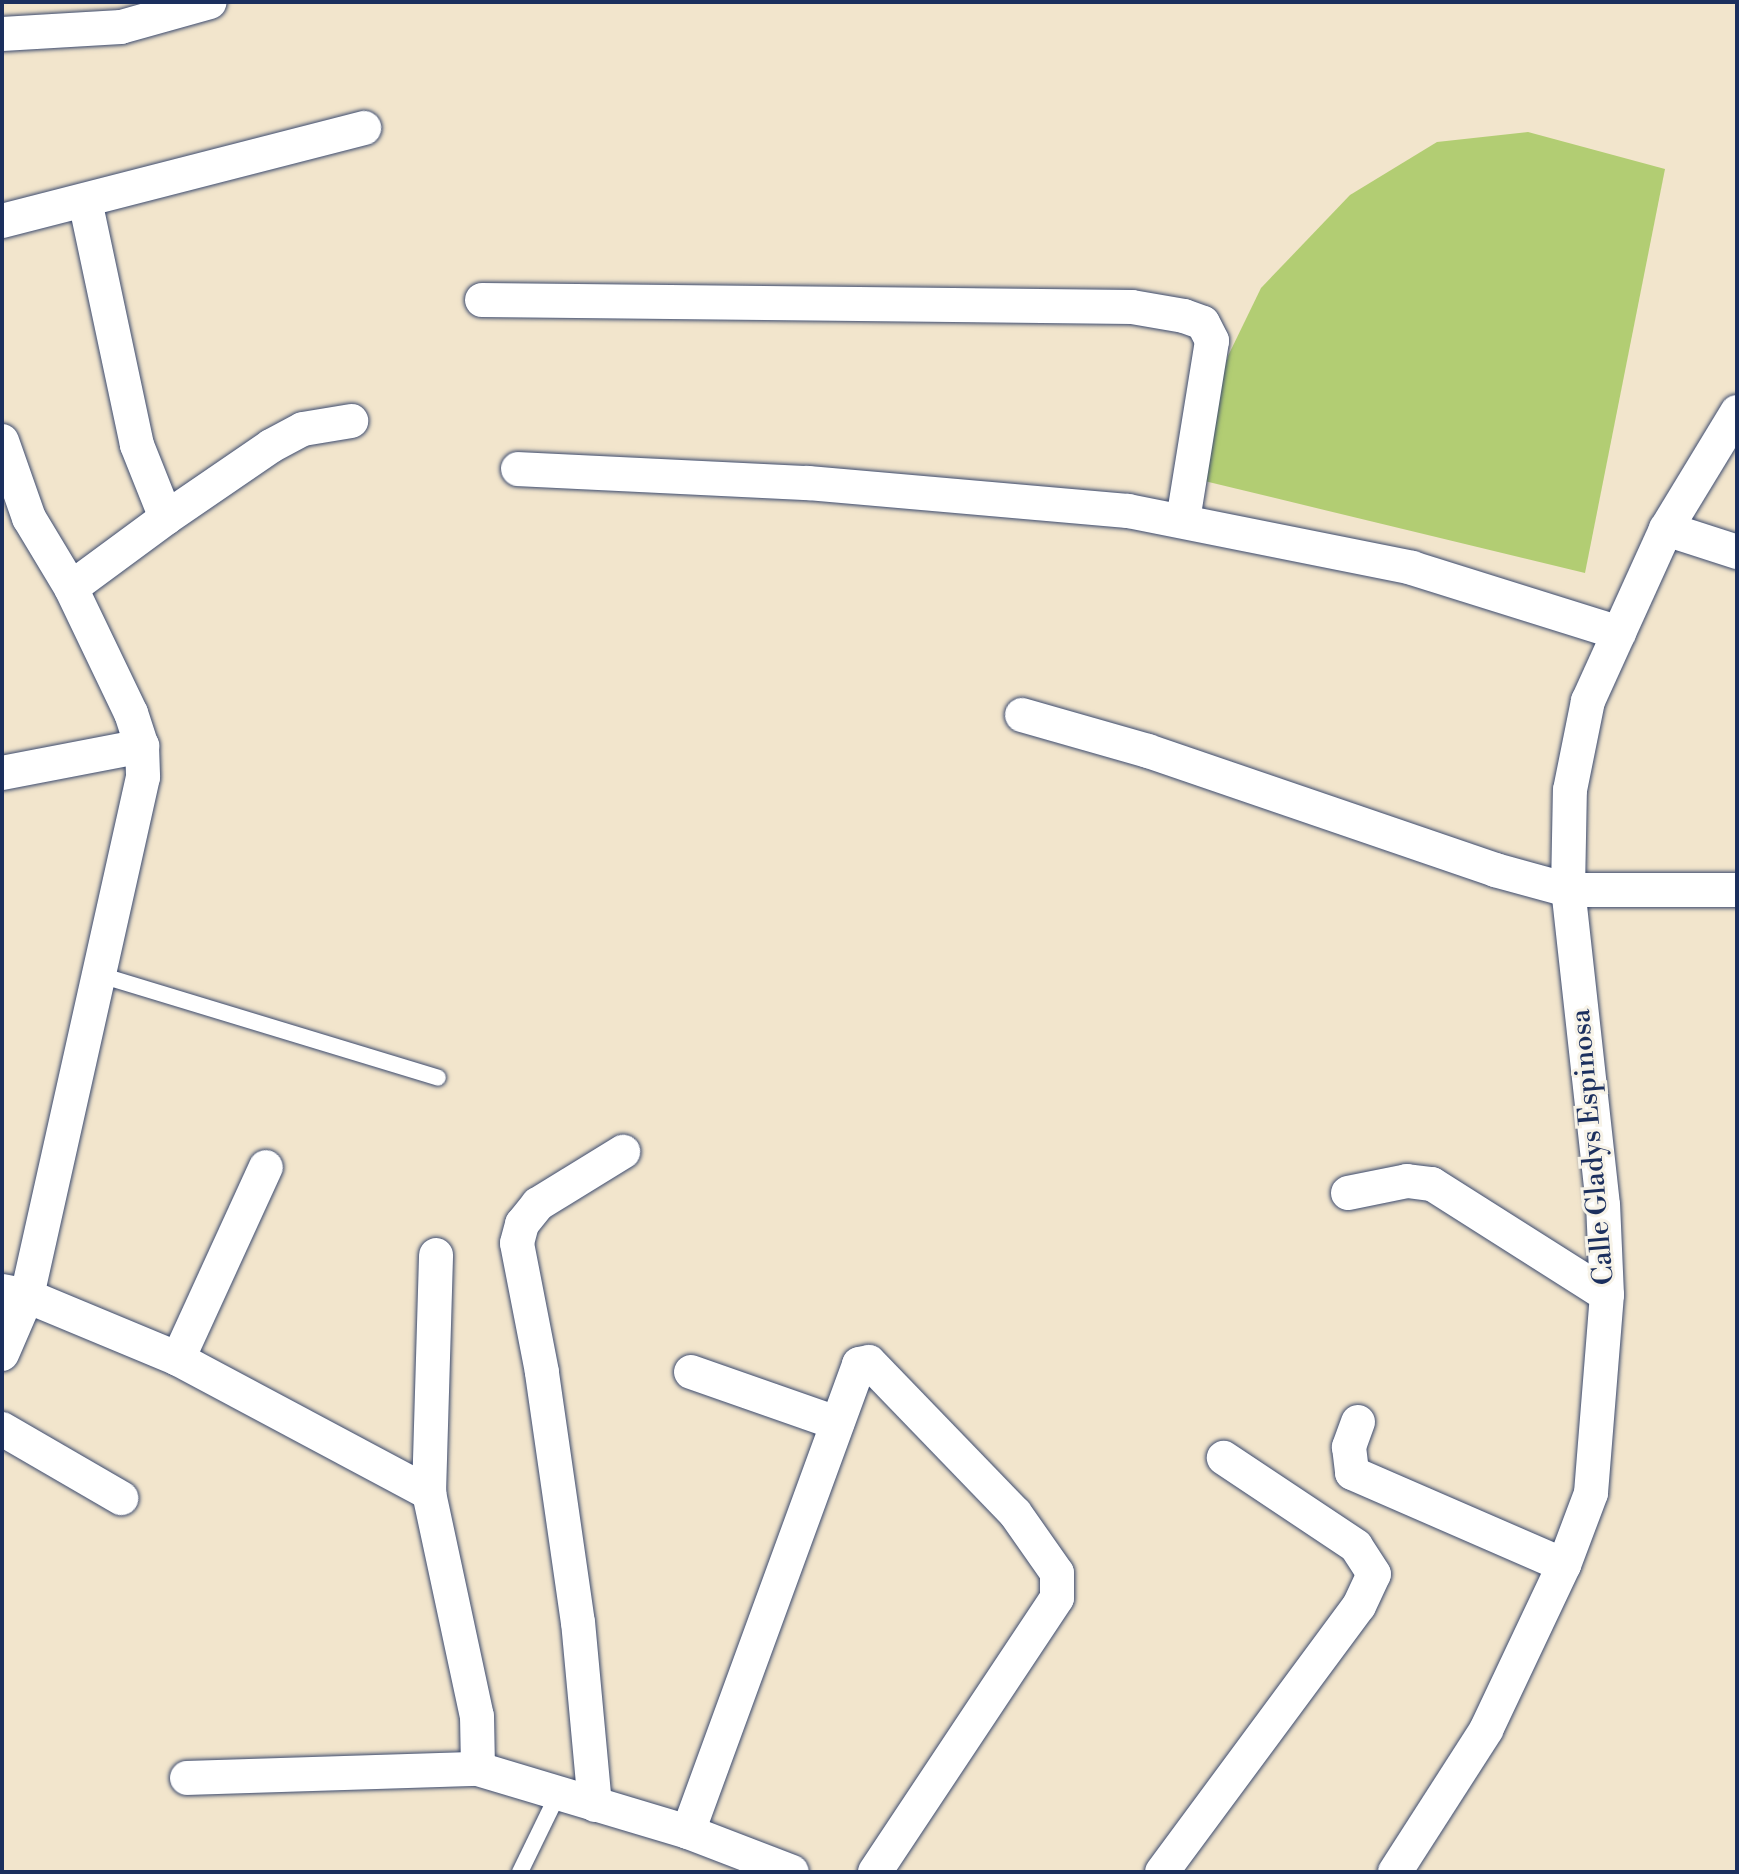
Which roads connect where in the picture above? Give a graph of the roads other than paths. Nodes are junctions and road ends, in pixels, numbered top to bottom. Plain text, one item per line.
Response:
1 (210, 2) edge
2 (2, 34) edge
3 (364, 128) dead end
4 (85, 201) junction
5 (2, 221) edge
6 (482, 300) dead end
7 (1737, 412) edge
8 (351, 421) dead end
9 (2, 441) edge
10 (518, 469) dead end
11 (166, 518) junction
12 (15, 521) edge
13 (1183, 521) junction
14 (1666, 529) junction
15 (1737, 552) edge
16 (71, 588) junction
17 (1619, 633) junction
18 (1022, 715) dead end
19 (142, 746) junction
20 (2, 773) edge
21 (1568, 890) junction
22 (1737, 890) edge
23 (100, 975) junction
24 (438, 1078) dead end
25 (623, 1152) dead end
26 (266, 1167) dead end
27 (1348, 1193) dead end
28 (436, 1255) dead end
29 (15, 1294) edge
30 (1607, 1295) junction
31 (2, 1354) edge
32 (178, 1359) junction
33 (691, 1372) dead end
34 (1358, 1422) dead end
35 (837, 1423) junction
36 (2, 1429) edge
37 (1224, 1458) dead end
38 (429, 1493) junction
39 (121, 1498) dead end
40 (1564, 1565) junction
41 (478, 1769) junction
42 (187, 1778) dead end
43 (558, 1794) junction
44 (595, 1805) junction
45 (688, 1832) junction
46 (520, 1872) edge
47 (792, 1872) edge
48 (875, 1872) edge
49 (1162, 1872) edge
50 (1395, 1872) edge

1 - 2 street
3 - 4 street
4 - 5 street
4 - 11 street
6 - 13 street
7 - 14 street, Calle Gladys Espinosa
8 - 11 street
9 - 12 street
10 - 13 street
11 - 16 street
12 - 16 street
13 - 17 street
14 - 15 street
14 - 17 street, Calle Gladys Espinosa
16 - 19 street
17 - 21 street, Calle Gladys Espinosa
18 - 21 street
19 - 20 street
19 - 23 street
21 - 22 street
21 - 30 street, Calle Gladys Espinosa
23 - 24 lane
23 - 29 street
25 - 44 street
26 - 32 street
27 - 30 street
28 - 38 street
29 - 31 street
29 - 32 street
30 - 40 street, Calle Gladys Espinosa
32 - 38 street
33 - 35 street
34 - 40 street
35 - 45 street
35 - 48 street
36 - 39 street
37 - 49 street
38 - 41 street
40 - 50 street, Calle Gladys Espinosa
41 - 42 street
41 - 43 street
43 - 44 street
43 - 46 lane
44 - 45 street
45 - 47 street

